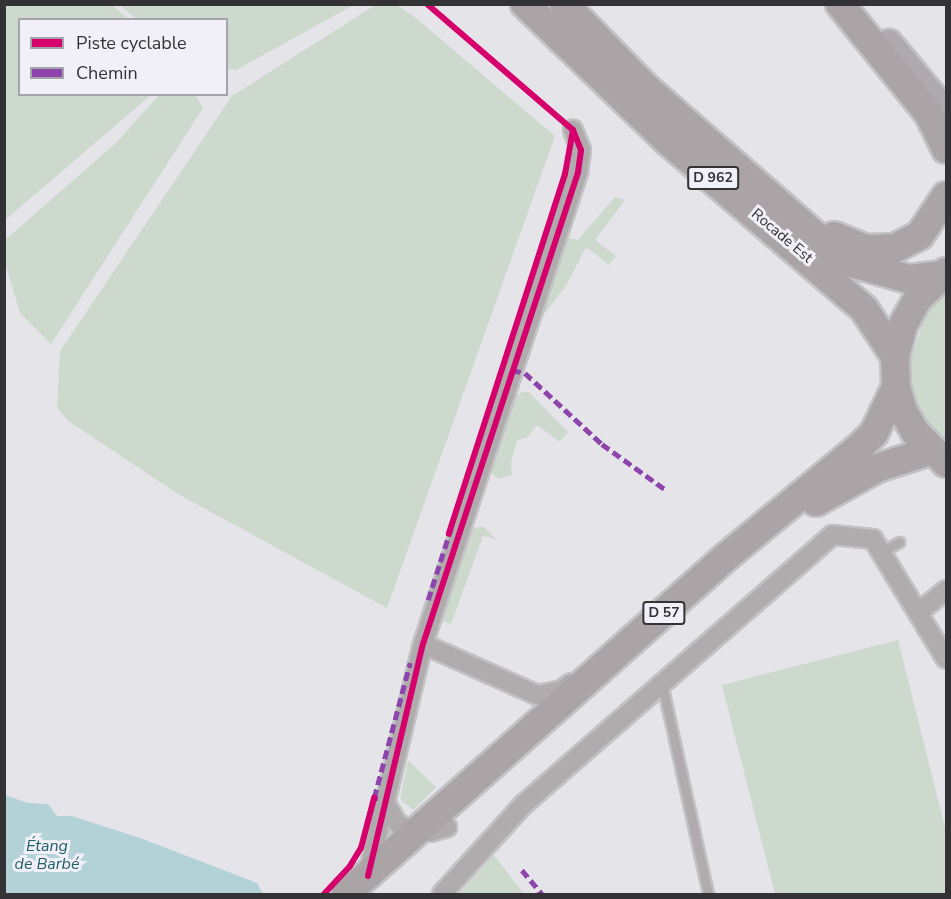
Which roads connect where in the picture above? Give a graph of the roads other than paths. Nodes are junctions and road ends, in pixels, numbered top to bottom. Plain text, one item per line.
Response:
1 (525, 4) edge
2 (564, 4) edge
3 (840, 4) edge
4 (856, 4) edge
5 (629, 68) junction
6 (946, 112) edge
7 (573, 130) dead end
8 (946, 149) edge
9 (946, 196) edge
10 (944, 274) edge
11 (896, 356) junction
12 (896, 387) junction
13 (938, 457) edge
14 (898, 542) dead end
15 (881, 552) junction
16 (695, 586) junction
17 (946, 590) edge
18 (919, 612) junction
19 (423, 644) junction
20 (946, 659) edge
21 (662, 684) junction
22 (384, 801) junction
23 (447, 827) junction
24 (419, 831) junction
25 (370, 885) edge
26 (346, 894) edge
27 (442, 894) edge
28 (708, 894) edge

1 - 11 main road, Rocade Est / D 962
2 - 5 main road, Rocade Est / D 962
3 - 8 main road
4 - 6 main road
5 - 9 main road
5 - 10 main road, Rocade Est / D 962
7 - 19 street
10 - 11 main road
11 - 12 main road
12 - 13 main road
12 - 16 main road, D 57
13 - 23 main road, D 57
14 - 15 lane
15 - 18 street
15 - 21 street
16 - 19 street
16 - 24 main road, D 57
17 - 18 street
18 - 20 street
19 - 22 street
21 - 27 street
21 - 28 lane
22 - 24 street
22 - 25 street
23 - 24 street
23 - 25 main road, D 57
24 - 25 main road, D 57
25 - 26 main road, D 57

